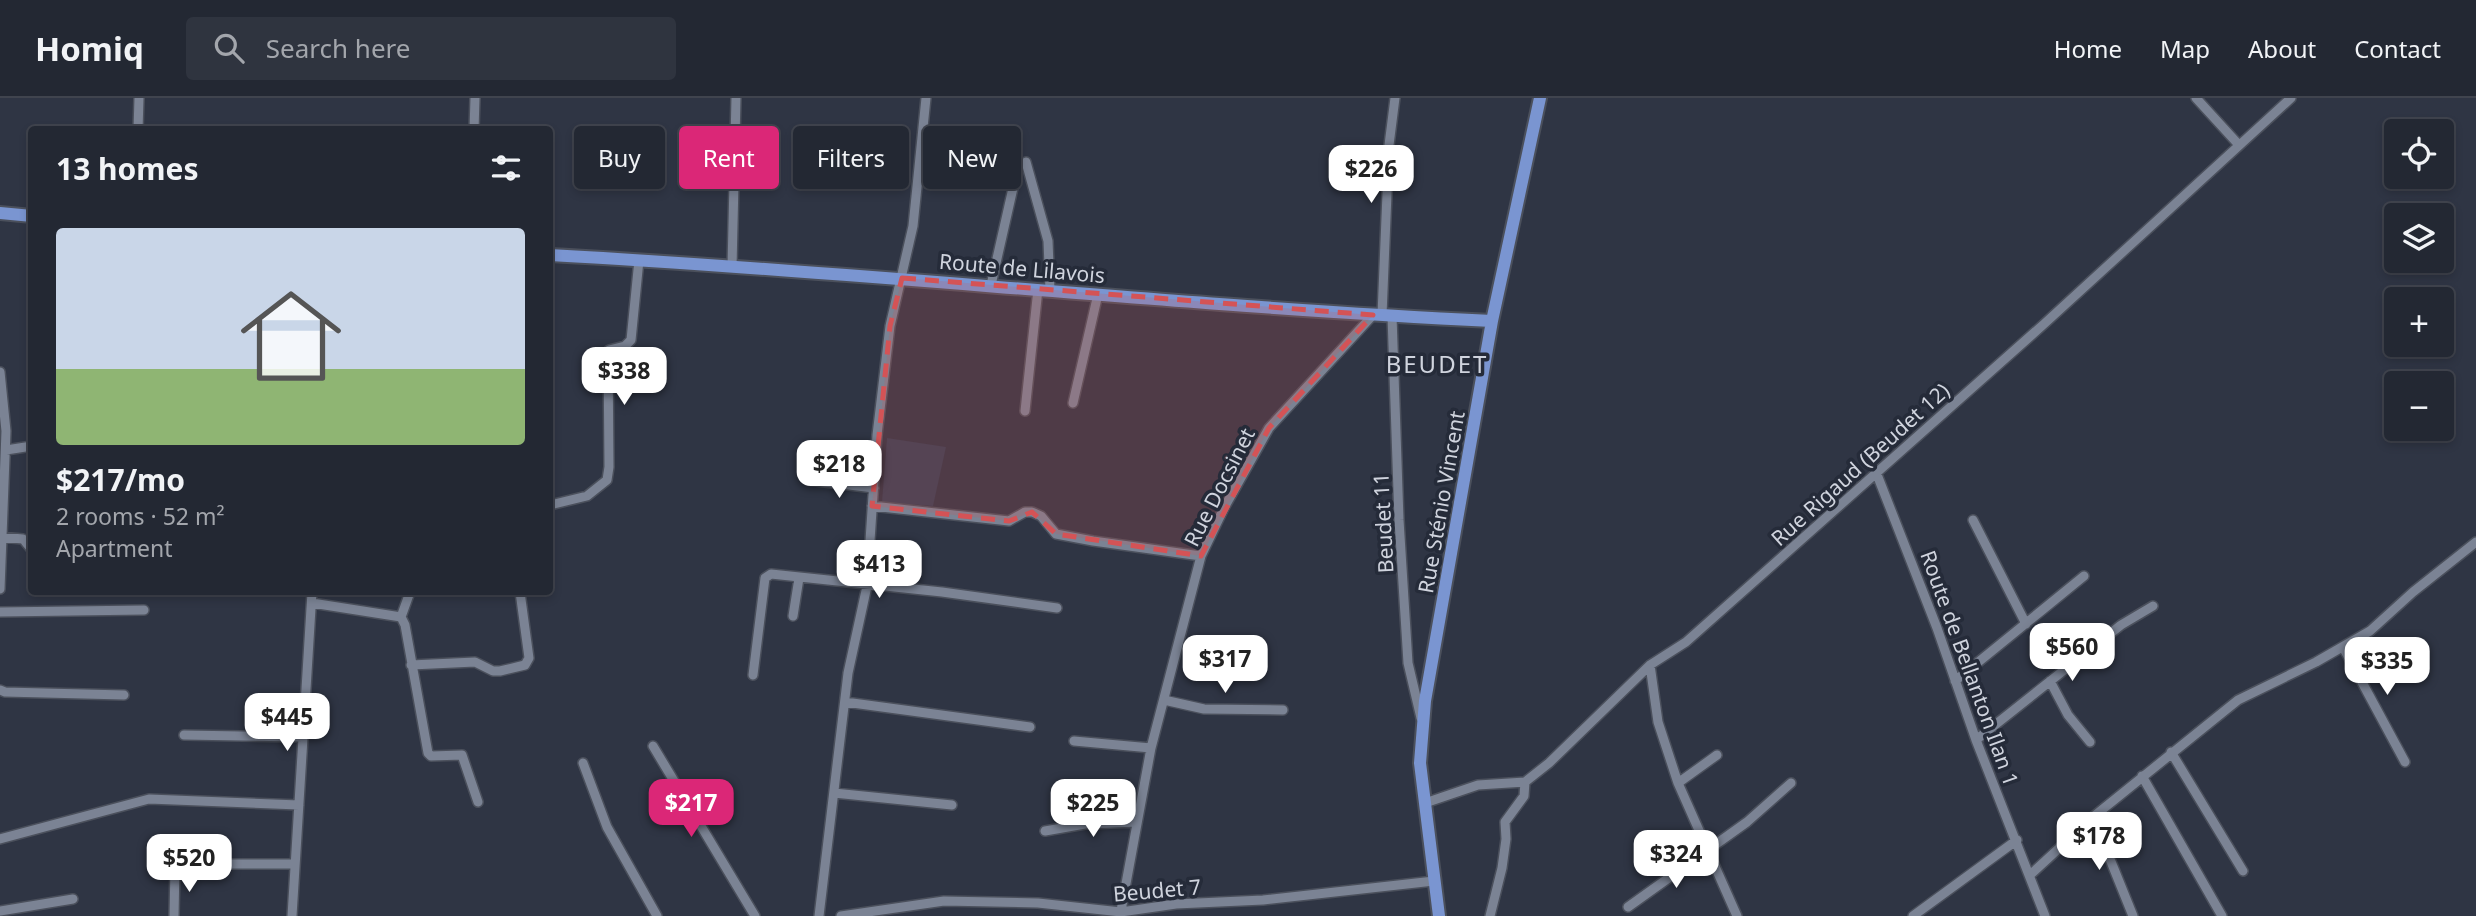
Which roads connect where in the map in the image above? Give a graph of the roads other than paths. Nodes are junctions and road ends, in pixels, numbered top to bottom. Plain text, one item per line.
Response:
1 (139, 98) edge
2 (475, 98) edge
3 (736, 98) edge
4 (926, 98) edge
5 (1395, 98) edge
6 (1540, 98) edge
7 (2196, 98) edge
8 (2291, 98) edge
9 (138, 126) edge
10 (474, 126) edge
11 (2239, 145) junction
12 (1026, 162) dead end
13 (1013, 189) edge
14 (0, 213) edge
15 (28, 216) edge
16 (553, 255) edge
17 (639, 260) junction
18 (732, 267) junction
19 (902, 278) junction
20 (990, 285) junction
21 (1044, 289) junction
22 (1098, 294) junction
23 (1382, 315) junction
24 (1492, 321) junction
25 (0, 372) edge
26 (1073, 404) dead end
27 (1025, 411) dead end
28 (28, 447) edge
29 (6, 450) junction
30 (1876, 472) junction
31 (808, 480) dead end
32 (874, 488) junction
33 (553, 504) edge
34 (872, 506) junction
35 (1973, 520) dead end
36 (0, 537) edge
37 (2476, 542) edge
38 (28, 545) edge
39 (1201, 556) junction
40 (2084, 576) dead end
41 (799, 578) junction
42 (867, 586) junction
43 (0, 589) edge
44 (312, 595) edge
45 (409, 595) edge
46 (520, 595) edge
47 (312, 603) junction
48 (2153, 606) dead end
49 (1057, 608) dead end
50 (144, 610) dead end
51 (0, 612) edge
52 (793, 616) dead end
53 (401, 617) junction
54 (2026, 624) junction
55 (2343, 646) junction
56 (411, 665) junction
57 (1650, 665) junction
58 (753, 675) dead end
59 (1955, 681) junction
60 (2050, 681) junction
61 (0, 690) edge
62 (124, 695) dead end
63 (1164, 700) junction
64 (845, 702) junction
65 (1283, 710) dead end
66 (1030, 727) dead end
67 (1423, 727) junction
68 (184, 735) dead end
69 (303, 737) junction
70 (1976, 740) junction
71 (1074, 741) dead end
72 (2090, 742) dead end
73 (653, 746) dead end
74 (1151, 748) junction
75 (2171, 752) junction
76 (1717, 755) dead end
77 (2405, 762) dead end
78 (583, 763) dead end
79 (2142, 776) junction
80 (1525, 782) junction
81 (1678, 783) junction
82 (1791, 783) dead end
83 (834, 793) junction
84 (478, 802) dead end
85 (1425, 803) junction
86 (952, 804) dead end
87 (299, 805) junction
88 (2093, 817) junction
89 (1137, 822) junction
90 (1045, 831) dead end
91 (0, 839) edge
92 (2017, 840) junction
93 (1708, 850) junction
94 (295, 864) junction
95 (2243, 872) dead end
96 (2030, 875) junction
97 (1434, 881) junction
98 (73, 899) dead end
99 (1628, 907) dead end
100 (0, 911) edge
101 (902, 912) edge
102 (1121, 914) edge
103 (174, 916) edge
104 (292, 916) edge
105 (657, 916) edge
106 (755, 916) edge
107 (819, 916) edge
108 (841, 916) edge
109 (1438, 916) edge
110 (1490, 916) edge
111 (1737, 916) edge
112 (1913, 916) edge
113 (2045, 916) edge
114 (2133, 916) edge
115 (2222, 916) edge

1 - 9 street
2 - 10 street
3 - 18 street
4 - 19 street
5 - 23 street, Beudet 11
6 - 24 main road, Rue Sténio Vincent
7 - 11 street
8 - 11 street, Rue Rigaud (Beudet 12)
11 - 30 street, Rue Rigaud (Beudet 12)
12 - 21 street
13 - 20 street
14 - 15 main road
16 - 17 main road, Route de Lilavois
17 - 18 main road, Route de Lilavois
17 - 33 street
18 - 19 main road, Route de Lilavois
19 - 20 main road, Route de Lilavois
19 - 32 street
20 - 21 main road, Route de Lilavois
21 - 22 main road, Route de Lilavois
21 - 27 street
22 - 23 main road, Route de Lilavois
22 - 26 street
23 - 24 main road, Route de Lilavois
23 - 39 street, Rue Docsinet
23 - 67 street, Beudet 11
24 - 67 main road, Rue Sténio Vincent
25 - 29 street
28 - 29 street
29 - 36 street
30 - 57 street, Rue Rigaud (Beudet 12)
30 - 59 street, Route de Bellanton Ilan 1
31 - 32 street
32 - 34 street
34 - 39 street
34 - 42 street
35 - 54 street
36 - 38 street
36 - 43 street
37 - 55 street
39 - 63 street, Rue Docsinet
40 - 54 street
41 - 42 street
41 - 52 street
41 - 58 street
42 - 49 street
42 - 64 street
44 - 47 street
45 - 53 street
46 - 56 street
47 - 53 street
47 - 69 street
48 - 60 street
50 - 51 street
53 - 56 street
54 - 59 street
55 - 75 street
55 - 77 street
56 - 84 street
57 - 80 street, Rue Rigaud (Beudet 12)
57 - 81 street
59 - 70 street, Route de Bellanton Ilan 1
60 - 70 street
60 - 72 street
61 - 62 street
63 - 65 street
63 - 74 street, Rue Docsinet
64 - 66 street
64 - 83 street
67 - 85 main road, Rue Sténio Vincent
68 - 69 street
69 - 87 street
70 - 92 street, Route de Bellanton Ilan 1
71 - 74 street
73 - 106 street
74 - 89 street, Rue Docsinet
75 - 79 street
75 - 95 street
76 - 81 street
78 - 105 street
79 - 88 street
79 - 115 street
80 - 85 street
80 - 110 street
81 - 93 street
82 - 93 street
83 - 86 street
83 - 107 street
85 - 97 main road, Rue Sténio Vincent
87 - 91 street
87 - 94 street
88 - 96 street
88 - 114 street
89 - 90 street
89 - 102 street, Rue Docsinet
92 - 96 street, Route de Bellanton Ilan 1
92 - 112 street
93 - 99 street
93 - 111 street
94 - 103 street
94 - 104 street
96 - 113 street, Route de Bellanton Ilan 1
97 - 102 street, Beudet 7
97 - 109 main road, Rue Sténio Vincent
98 - 100 street
101 - 102 street, Beudet 7
101 - 108 street, Beudet 7

